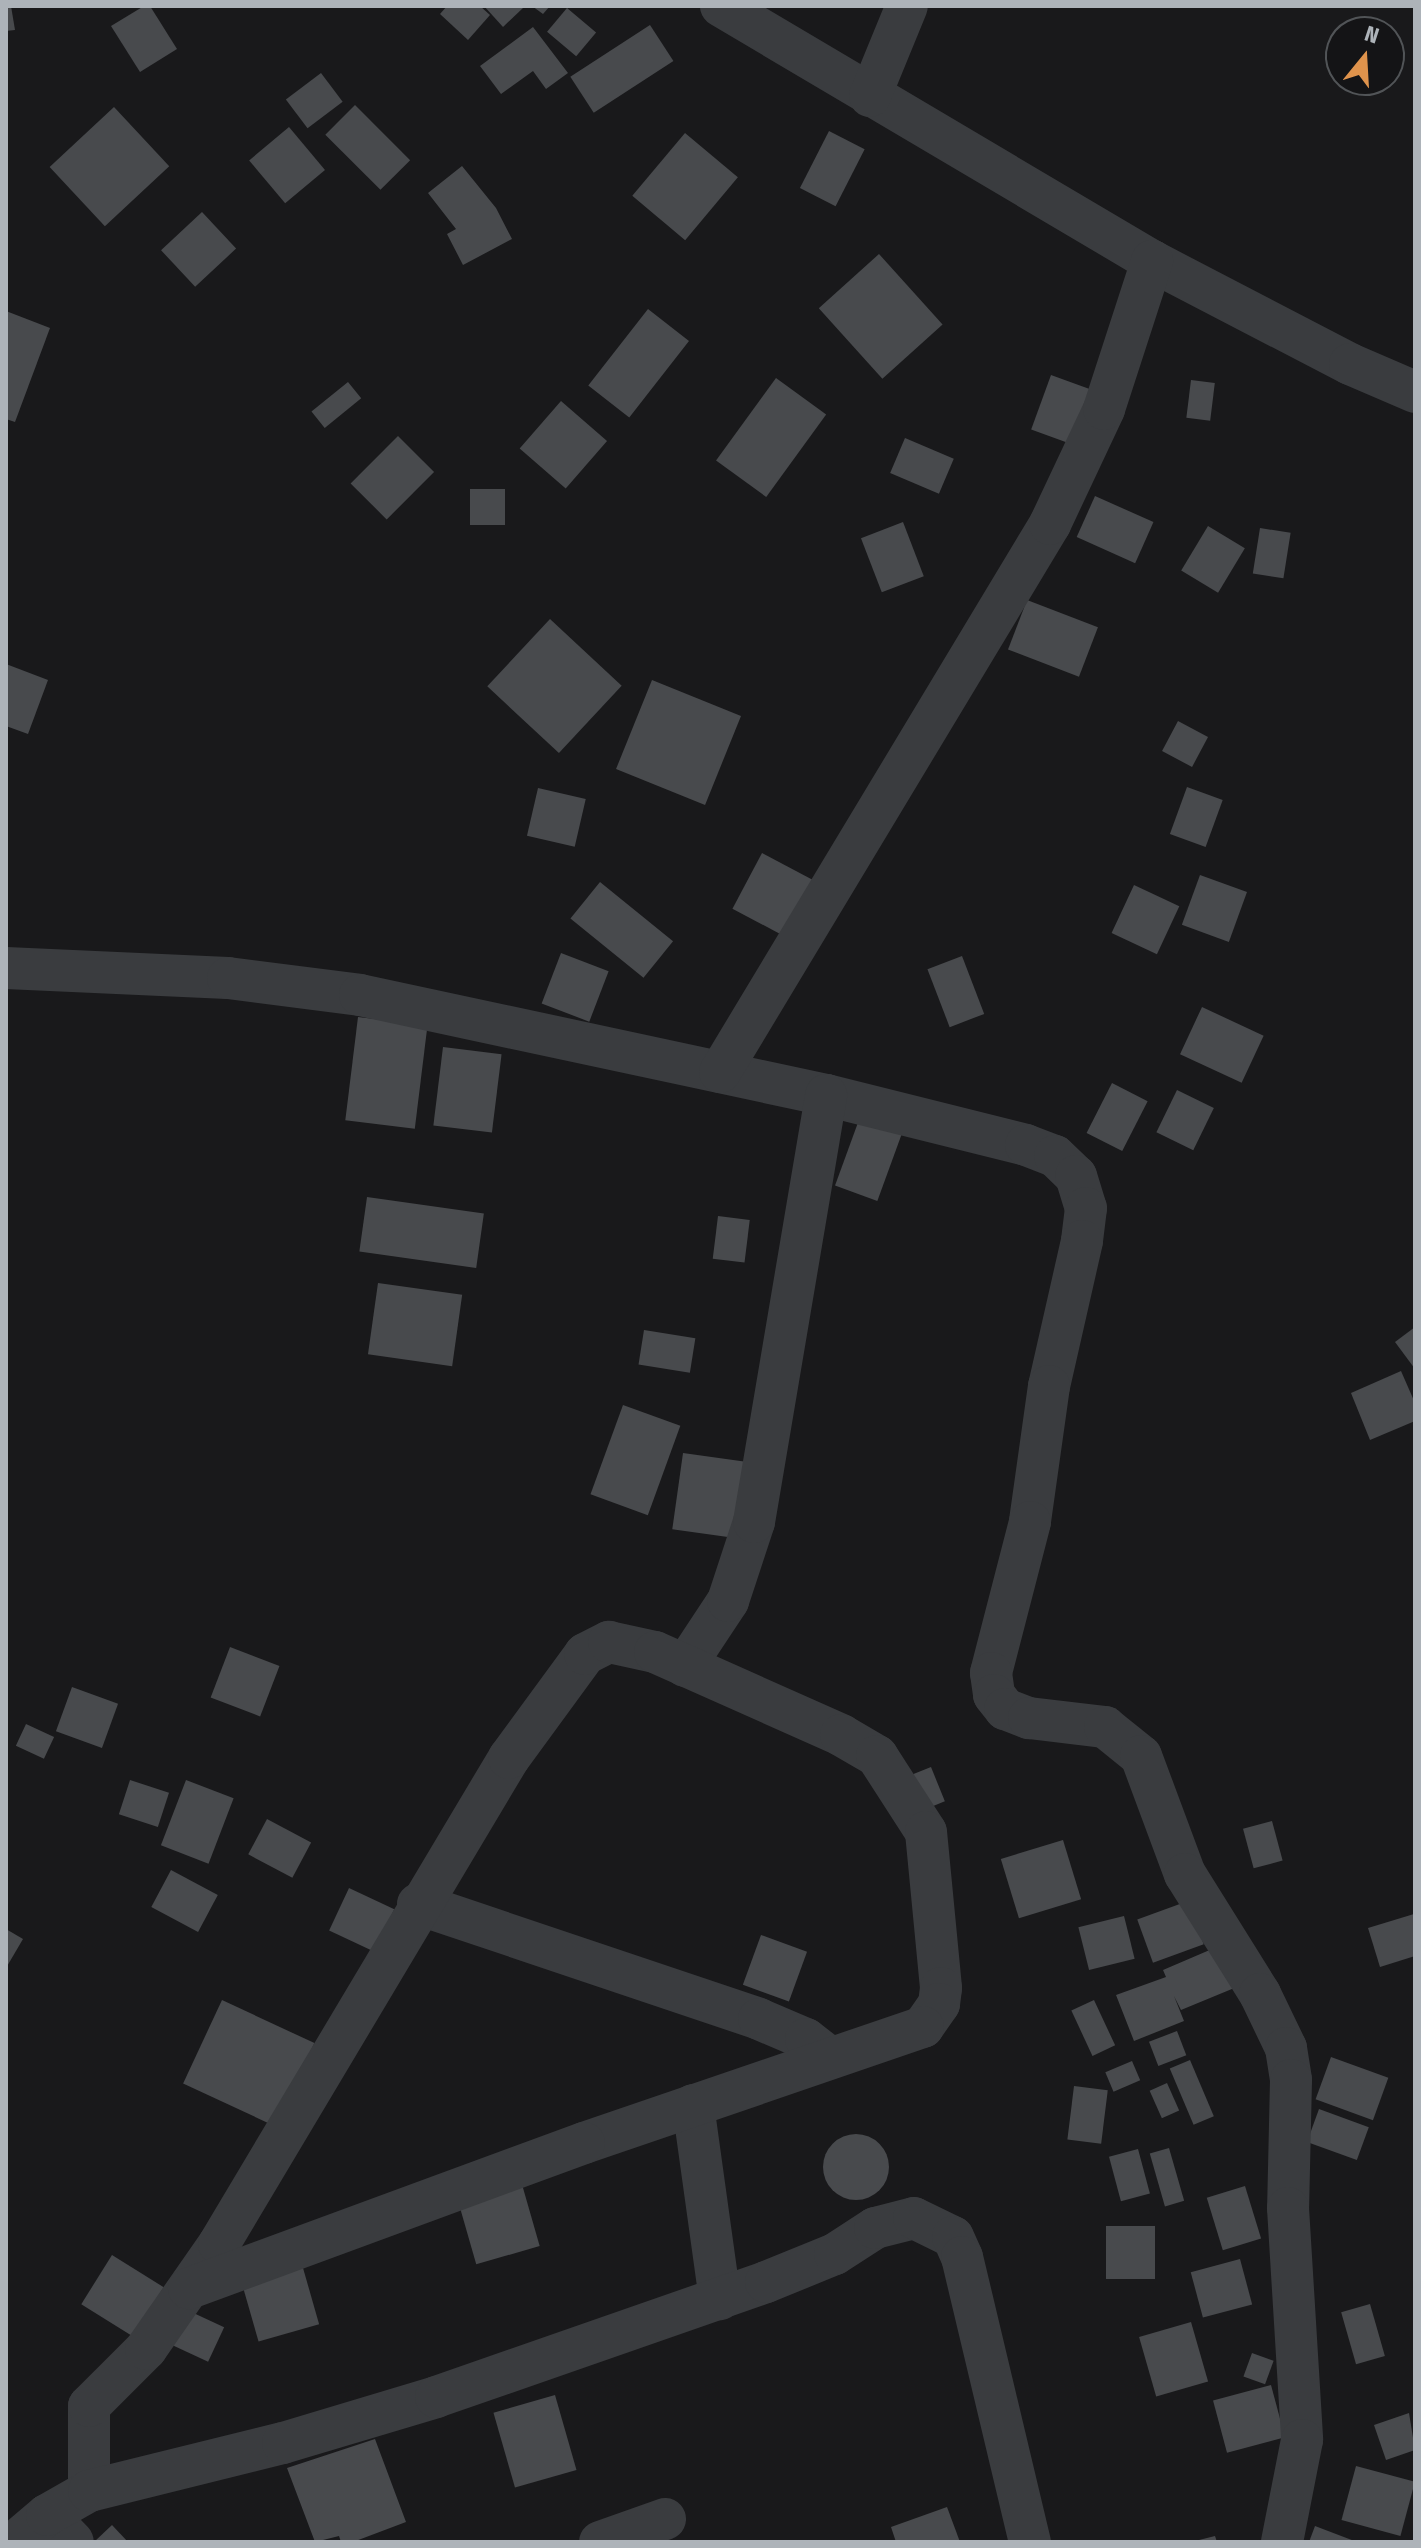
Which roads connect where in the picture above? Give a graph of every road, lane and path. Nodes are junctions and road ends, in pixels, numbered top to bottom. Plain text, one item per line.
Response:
1 (721, 6) edge
2 (907, 6) edge
3 (870, 96) junction
4 (1152, 261) junction
5 (1415, 392) edge
6 (6, 968) edge
7 (720, 1072) junction
8 (826, 1095) junction
9 (685, 1666) junction
10 (418, 1904) junction
11 (830, 2058) junction
12 (693, 2105) junction
13 (189, 2288) junction
14 (720, 2299) junction
15 (89, 2491) junction
16 (665, 2519) dead end
17 (60, 2528) edge
18 (15, 2542) edge
19 (600, 2542) edge
20 (1030, 2542) edge
21 (1282, 2542) edge

1 - 3 street
2 - 3 street
3 - 4 street
4 - 5 street
4 - 7 street
6 - 7 street
7 - 8 street
8 - 9 street
8 - 21 street
9 - 10 street
9 - 11 street
10 - 11 street
10 - 13 street
11 - 12 street
12 - 13 street
12 - 14 street
13 - 15 street
14 - 15 street
14 - 20 street
15 - 17 street
16 - 19 street
17 - 18 street

